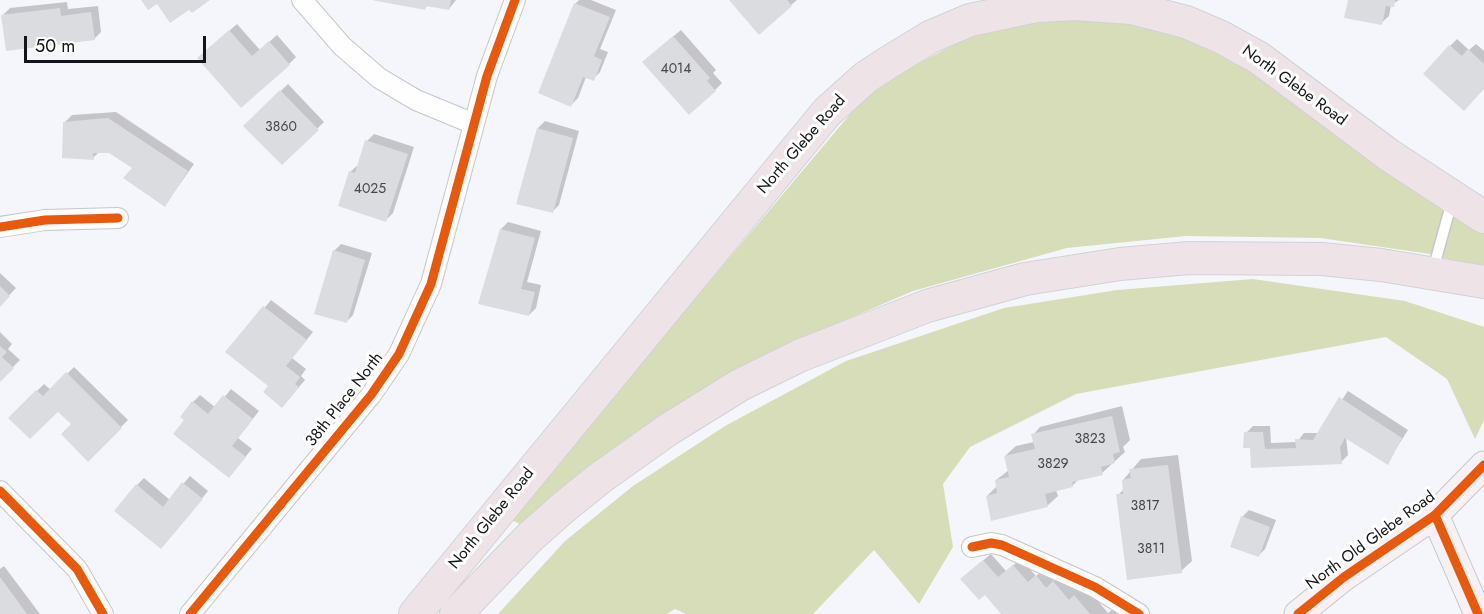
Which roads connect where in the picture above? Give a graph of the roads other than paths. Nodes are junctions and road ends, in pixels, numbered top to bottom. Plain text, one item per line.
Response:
1 (302, 0) edge
2 (515, 0) edge
3 (474, 124) junction
4 (1453, 198) junction
5 (1484, 217) edge
6 (118, 218) dead end
7 (0, 227) edge
8 (1436, 274) junction
9 (1484, 282) edge
10 (1484, 290) edge
11 (1484, 465) edge
12 (0, 491) edge
13 (1435, 515) junction
14 (972, 547) dead end
15 (103, 614) edge
16 (190, 614) edge
17 (415, 614) edge
18 (456, 614) edge
19 (1139, 614) edge
20 (1298, 614) edge
21 (1478, 614) edge

1 - 3 street
2 - 3 street, 38th Place North
3 - 16 street, 38th Place North
4 - 5 main road, North Glebe Road
4 - 8 lane
4 - 17 main road, North Glebe Road
6 - 7 street
8 - 9 main road, North Glebe Road
8 - 10 main road
8 - 18 main road, North Glebe Road
11 - 13 main road, North Old Glebe Road
12 - 15 street
13 - 20 main road, North Old Glebe Road
13 - 21 main road
14 - 19 street

